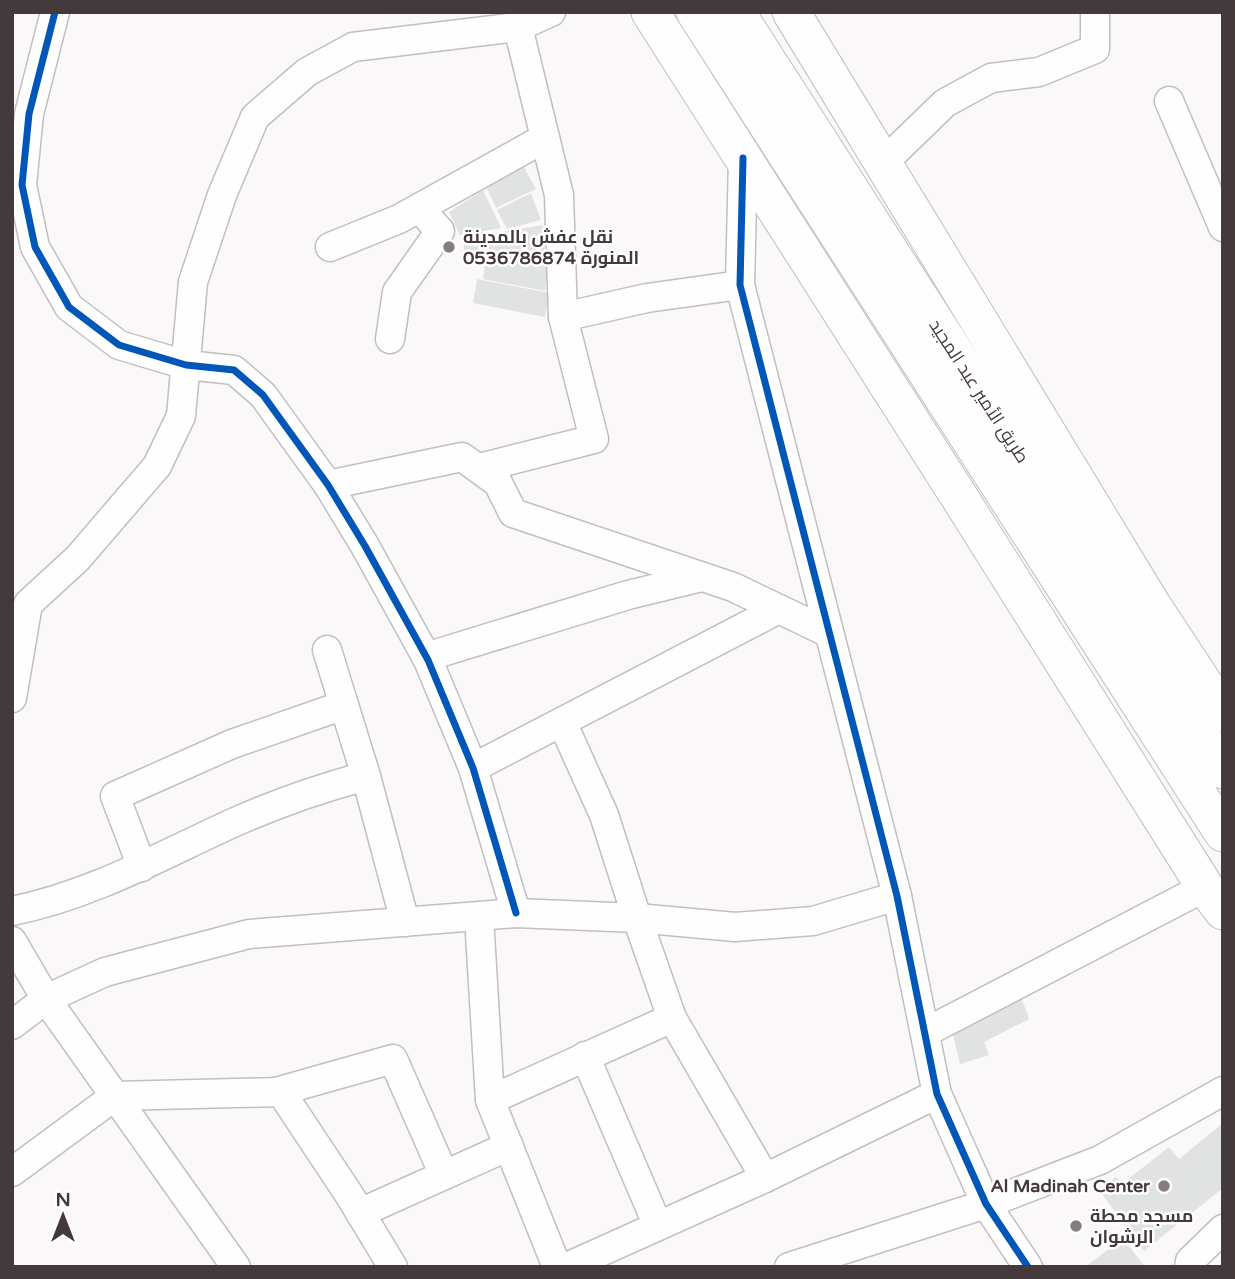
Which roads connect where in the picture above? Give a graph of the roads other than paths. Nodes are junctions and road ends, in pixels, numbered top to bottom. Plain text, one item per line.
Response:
1 (55, 12) edge
2 (551, 12) edge
3 (650, 12) edge
4 (736, 12) edge
5 (791, 12) edge
6 (1095, 12) edge
7 (696, 15) edge
8 (518, 27) junction
9 (1169, 101) dead end
10 (21, 108) edge
11 (545, 138) junction
12 (743, 158) junction
13 (883, 163) junction
14 (17, 184) edge
15 (419, 208) junction
16 (1223, 227) edge
17 (330, 247) dead end
18 (740, 285) junction
19 (563, 317) junction
20 (390, 339) dead end
21 (186, 365) junction
22 (479, 468) junction
23 (328, 485) junction
24 (703, 577) junction
25 (17, 607) edge
26 (779, 609) junction
27 (829, 634) junction
28 (327, 650) dead end
29 (426, 657) junction
30 (12, 698) edge
31 (1219, 698) edge
32 (344, 705) junction
33 (562, 722) junction
34 (473, 768) junction
35 (1223, 770) edge
36 (366, 776) junction
37 (1223, 833) edge
38 (142, 867) junction
39 (897, 896) junction
40 (1214, 899) edge
41 (12, 911) edge
42 (516, 913) junction
43 (479, 917) junction
44 (636, 918) junction
45 (405, 922) junction
46 (12, 941) edge
47 (46, 999) junction
48 (672, 1018) junction
49 (12, 1025) edge
50 (926, 1032) junction
51 (585, 1056) junction
52 (1223, 1091) edge
53 (276, 1092) junction
54 (937, 1094) junction
55 (116, 1096) junction
56 (490, 1100) junction
57 (509, 1146) junction
58 (12, 1172) edge
59 (444, 1175) junction
60 (765, 1178) junction
61 (986, 1205) junction
62 (360, 1213) junction
63 (658, 1226) junction
64 (1223, 1229) edge
65 (236, 1267) edge
66 (393, 1267) edge
67 (557, 1267) edge
68 (567, 1267) edge
69 (789, 1267) edge
70 (1028, 1267) edge
71 (1189, 1267) edge

1 - 10 street
2 - 8 street
3 - 12 main road
4 - 35 main road, طريق الأمير عبد المجيد
5 - 13 main road
6 - 13 street
7 - 37 main road
8 - 11 street
8 - 21 street
9 - 16 street
10 - 14 street
11 - 15 street
11 - 19 street
12 - 18 street
12 - 40 main road
13 - 31 main road
14 - 21 street
15 - 17 street
15 - 20 street
18 - 19 street
18 - 27 street
19 - 22 street
21 - 23 street
21 - 25 street
22 - 23 street
22 - 24 street
23 - 29 street
24 - 26 street
24 - 29 street
25 - 30 street
26 - 27 street
26 - 33 street
27 - 39 street
28 - 32 street
29 - 34 street
32 - 36 street
32 - 38 street
33 - 34 street
33 - 44 street
34 - 42 street
36 - 38 street
36 - 45 street
38 - 41 street
39 - 44 street
39 - 50 street
40 - 50 street
42 - 43 street
42 - 44 street
43 - 45 street
43 - 56 street
44 - 48 street
45 - 47 street
46 - 47 street
47 - 49 street
47 - 55 street
48 - 51 street
48 - 60 street
50 - 54 street
51 - 56 street
51 - 63 street
52 - 61 street
53 - 55 street
53 - 59 street
53 - 62 street
54 - 60 street
54 - 61 street
55 - 58 street
55 - 65 street
56 - 57 street
57 - 59 street
57 - 67 street
59 - 62 street
60 - 63 street
61 - 69 street
61 - 70 street
62 - 66 street
63 - 68 street
64 - 71 street

